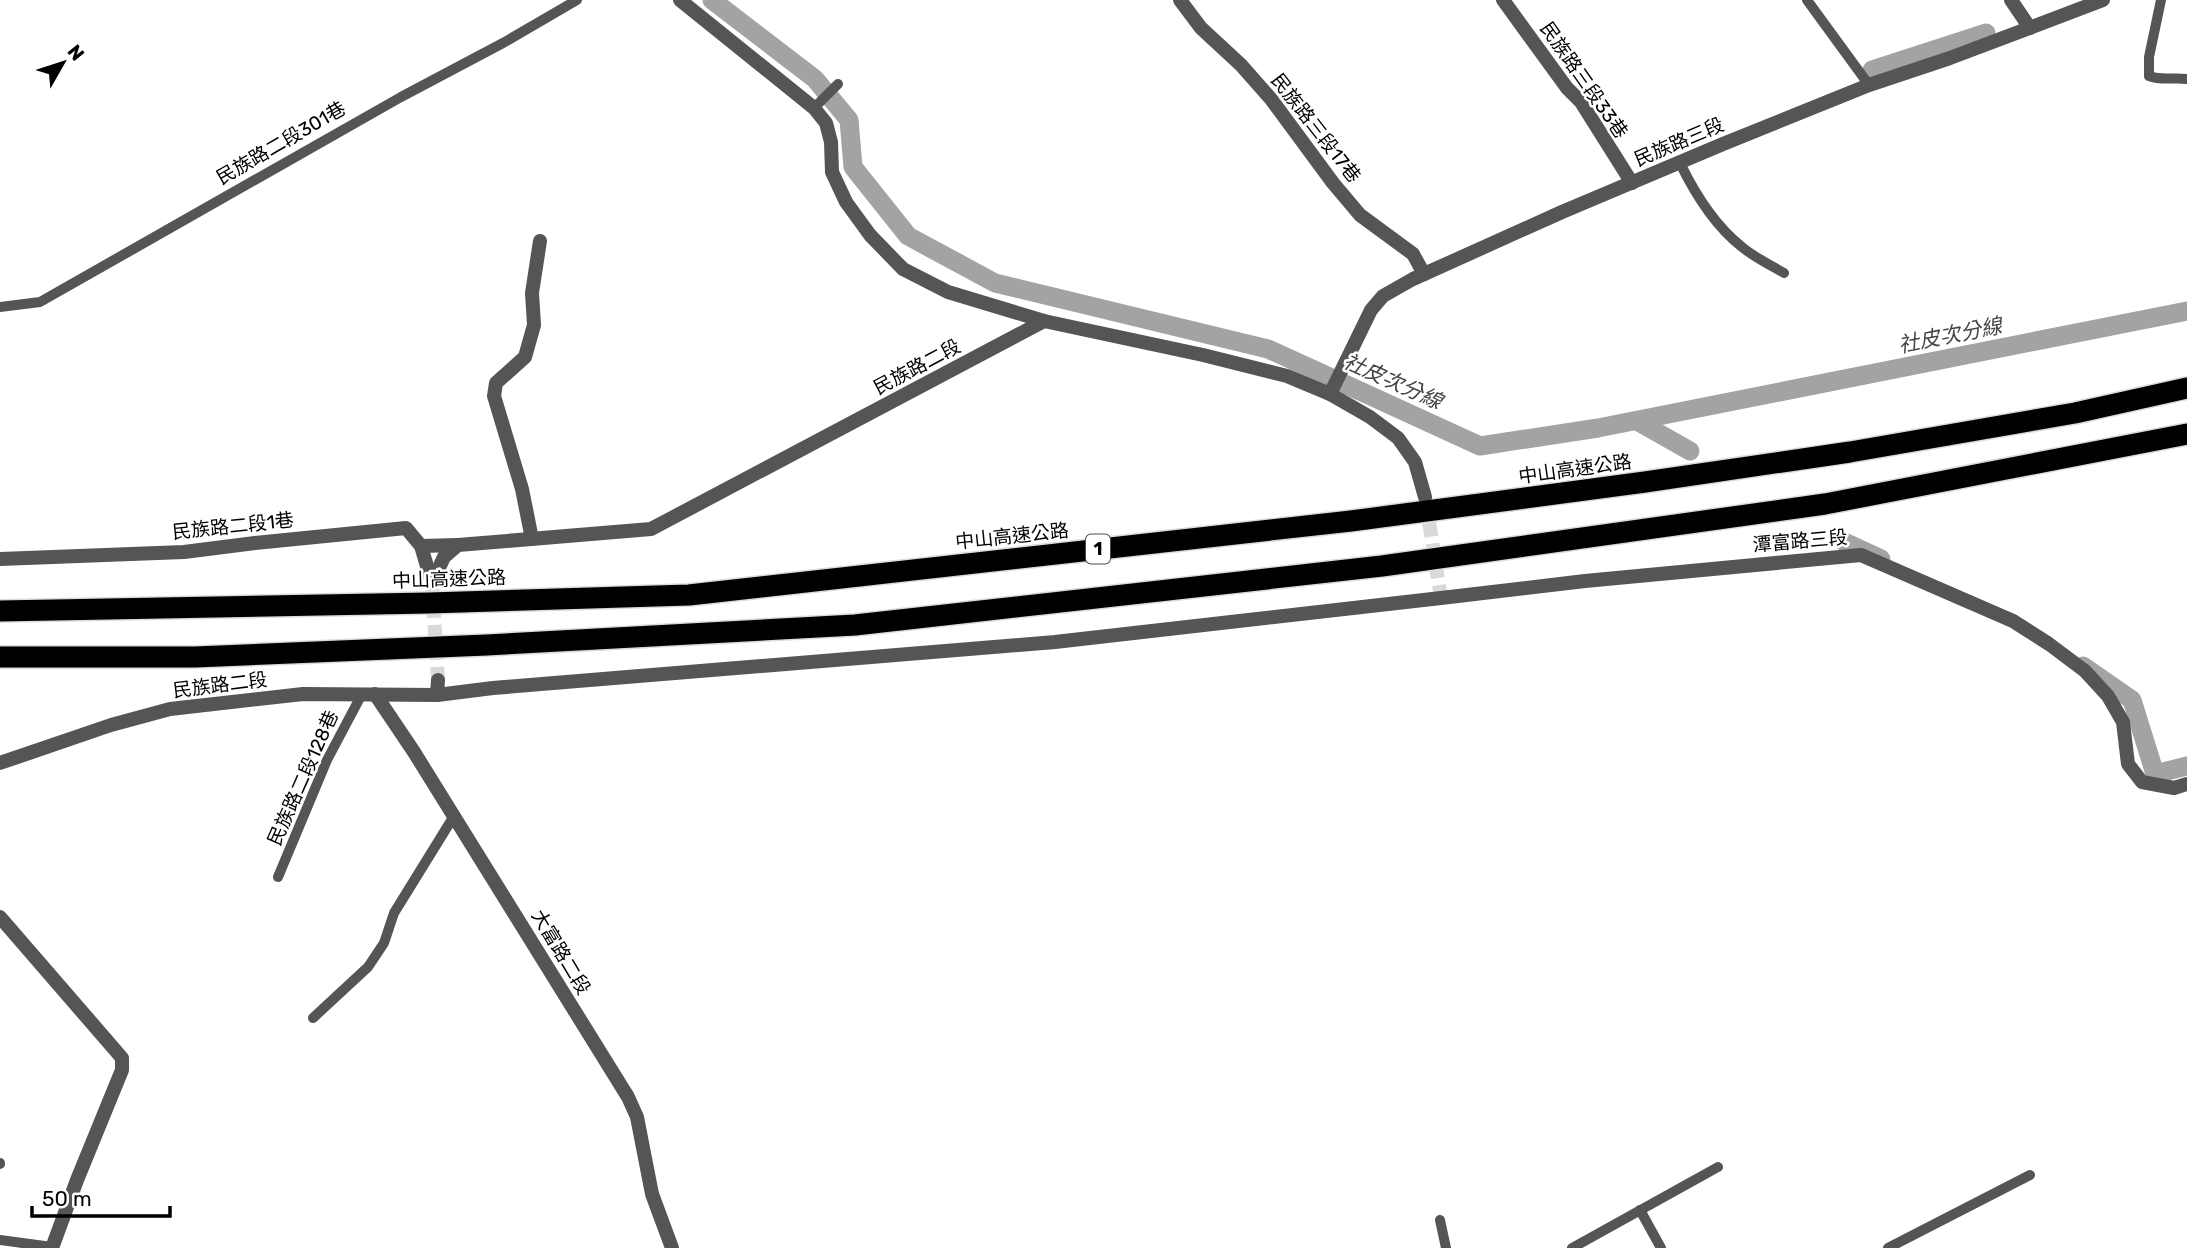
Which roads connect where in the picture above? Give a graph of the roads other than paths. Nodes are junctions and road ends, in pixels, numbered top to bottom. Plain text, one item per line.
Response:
1 (577, 0) edge
2 (680, 0) edge
3 (1180, 0) edge
4 (1503, 0) edge
5 (1807, 0) edge
6 (2011, 0) edge
7 (2103, 0) edge
8 (2161, 0) edge
9 (2030, 28) junction
10 (2187, 79) edge
11 (838, 84) dead end
12 (1869, 85) junction
13 (817, 105) junction
14 (1680, 163) junction
15 (1632, 183) junction
16 (540, 241) dead end
17 (1784, 273) dead end
18 (1424, 274) junction
19 (0, 307) edge
20 (1044, 321) junction
21 (2187, 388) edge
22 (1332, 391) junction
23 (2187, 434) edge
24 (1425, 497) tunnel mouth
25 (532, 539) junction
26 (458, 545) junction
27 (421, 546) junction
28 (0, 559) edge
29 (0, 611) edge
30 (0, 657) edge
31 (438, 680) tunnel mouth
32 (369, 694) junction
33 (438, 695) junction
34 (0, 763) edge
35 (2187, 784) edge
36 (454, 816) junction
37 (278, 877) dead end
38 (0, 917) edge
39 (313, 1018) dead end
40 (1718, 1167) dead end
41 (2030, 1175) dead end
42 (1640, 1210) junction
43 (1440, 1220) dead end
44 (0, 1240) edge
45 (52, 1247) edge
46 (672, 1248) edge
47 (1446, 1248) edge
48 (1572, 1248) edge
49 (1661, 1248) edge
50 (1888, 1248) edge

1 - 19 lane, 民族路二段301巷
2 - 13 street
3 - 18 street, 民族路三段17巷
4 - 15 street, 民族路三段33巷
5 - 12 lane
6 - 9 street
7 - 9 street, 民族路三段
8 - 10 lane
9 - 12 street, 民族路三段
11 - 13 lane
12 - 14 street, 民族路三段
13 - 20 street
14 - 15 street, 民族路三段
14 - 17 lane
15 - 18 street, 民族路三段
16 - 25 street
18 - 22 street, 民族路三段
20 - 22 street
20 - 25 street, 民族路二段
21 - 29 highway, 中山高速公路 / 1
22 - 24 street
23 - 30 highway
25 - 26 street, 民族路二段
26 - 27 street, 民族路二段
26 - 27 street
27 - 28 street, 民族路二段1巷
31 - 33 street
32 - 33 street, 民族路二段
32 - 34 street, 民族路二段
32 - 36 street, 大富路二段
32 - 37 lane, 民族路二段128巷
33 - 35 street, 潭富路三段
36 - 39 lane
36 - 46 street, 大富路二段
38 - 45 street
40 - 42 lane
41 - 50 lane
42 - 48 lane
42 - 49 lane
43 - 47 lane
44 - 45 lane

